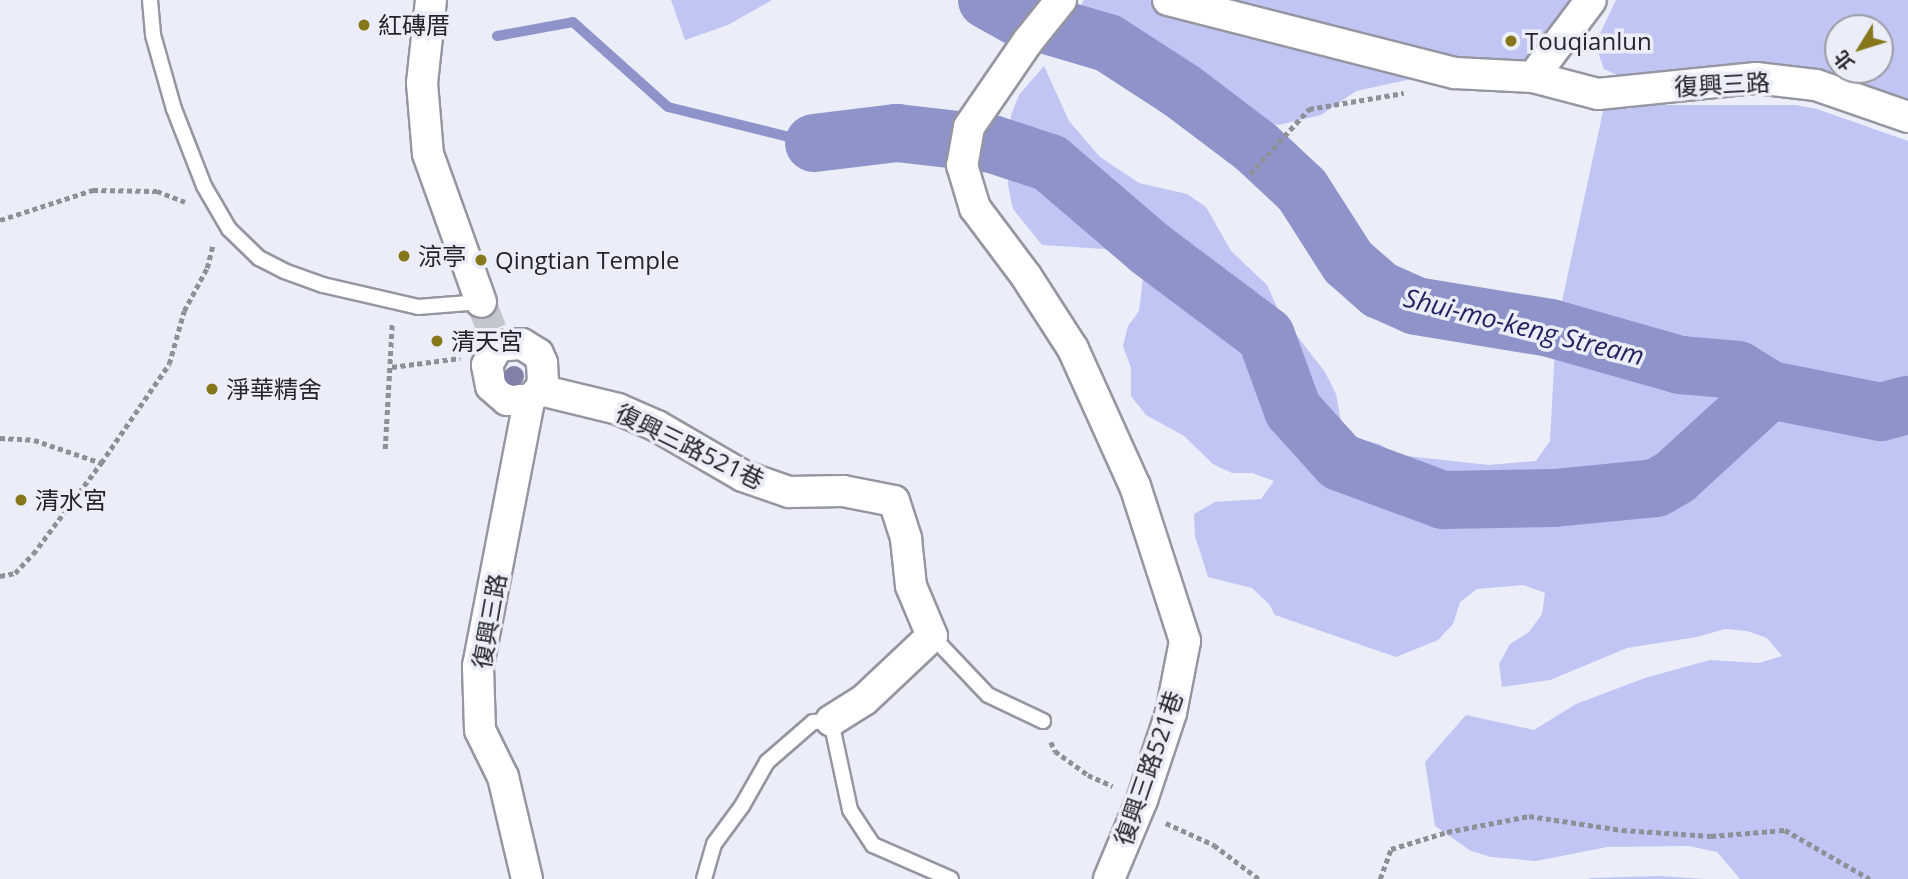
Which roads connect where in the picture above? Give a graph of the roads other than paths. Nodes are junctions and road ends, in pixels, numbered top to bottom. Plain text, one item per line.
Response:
1 (150, 0) edge
2 (431, 0) edge
3 (1168, 0) edge
4 (1591, 0) edge
5 (1057, 5) edge
6 (1533, 77) junction
7 (1908, 117) edge
8 (481, 302) joint
9 (534, 395) junction
10 (932, 636) junction
11 (831, 721) junction
12 (1043, 721) road end
13 (527, 879) edge
14 (704, 879) edge
15 (951, 879) edge
16 (1110, 879) edge

1 - 8 lane
2 - 8 street
3 - 6 street, 復興三路
4 - 6 street
5 - 16 street, 復興三路521巷
6 - 7 street, 復興三路
9 - 9 street, 復興三路
9 - 10 street, 復興三路521巷
9 - 13 street, 復興三路
10 - 11 street
10 - 12 lane
11 - 14 lane
11 - 15 lane

